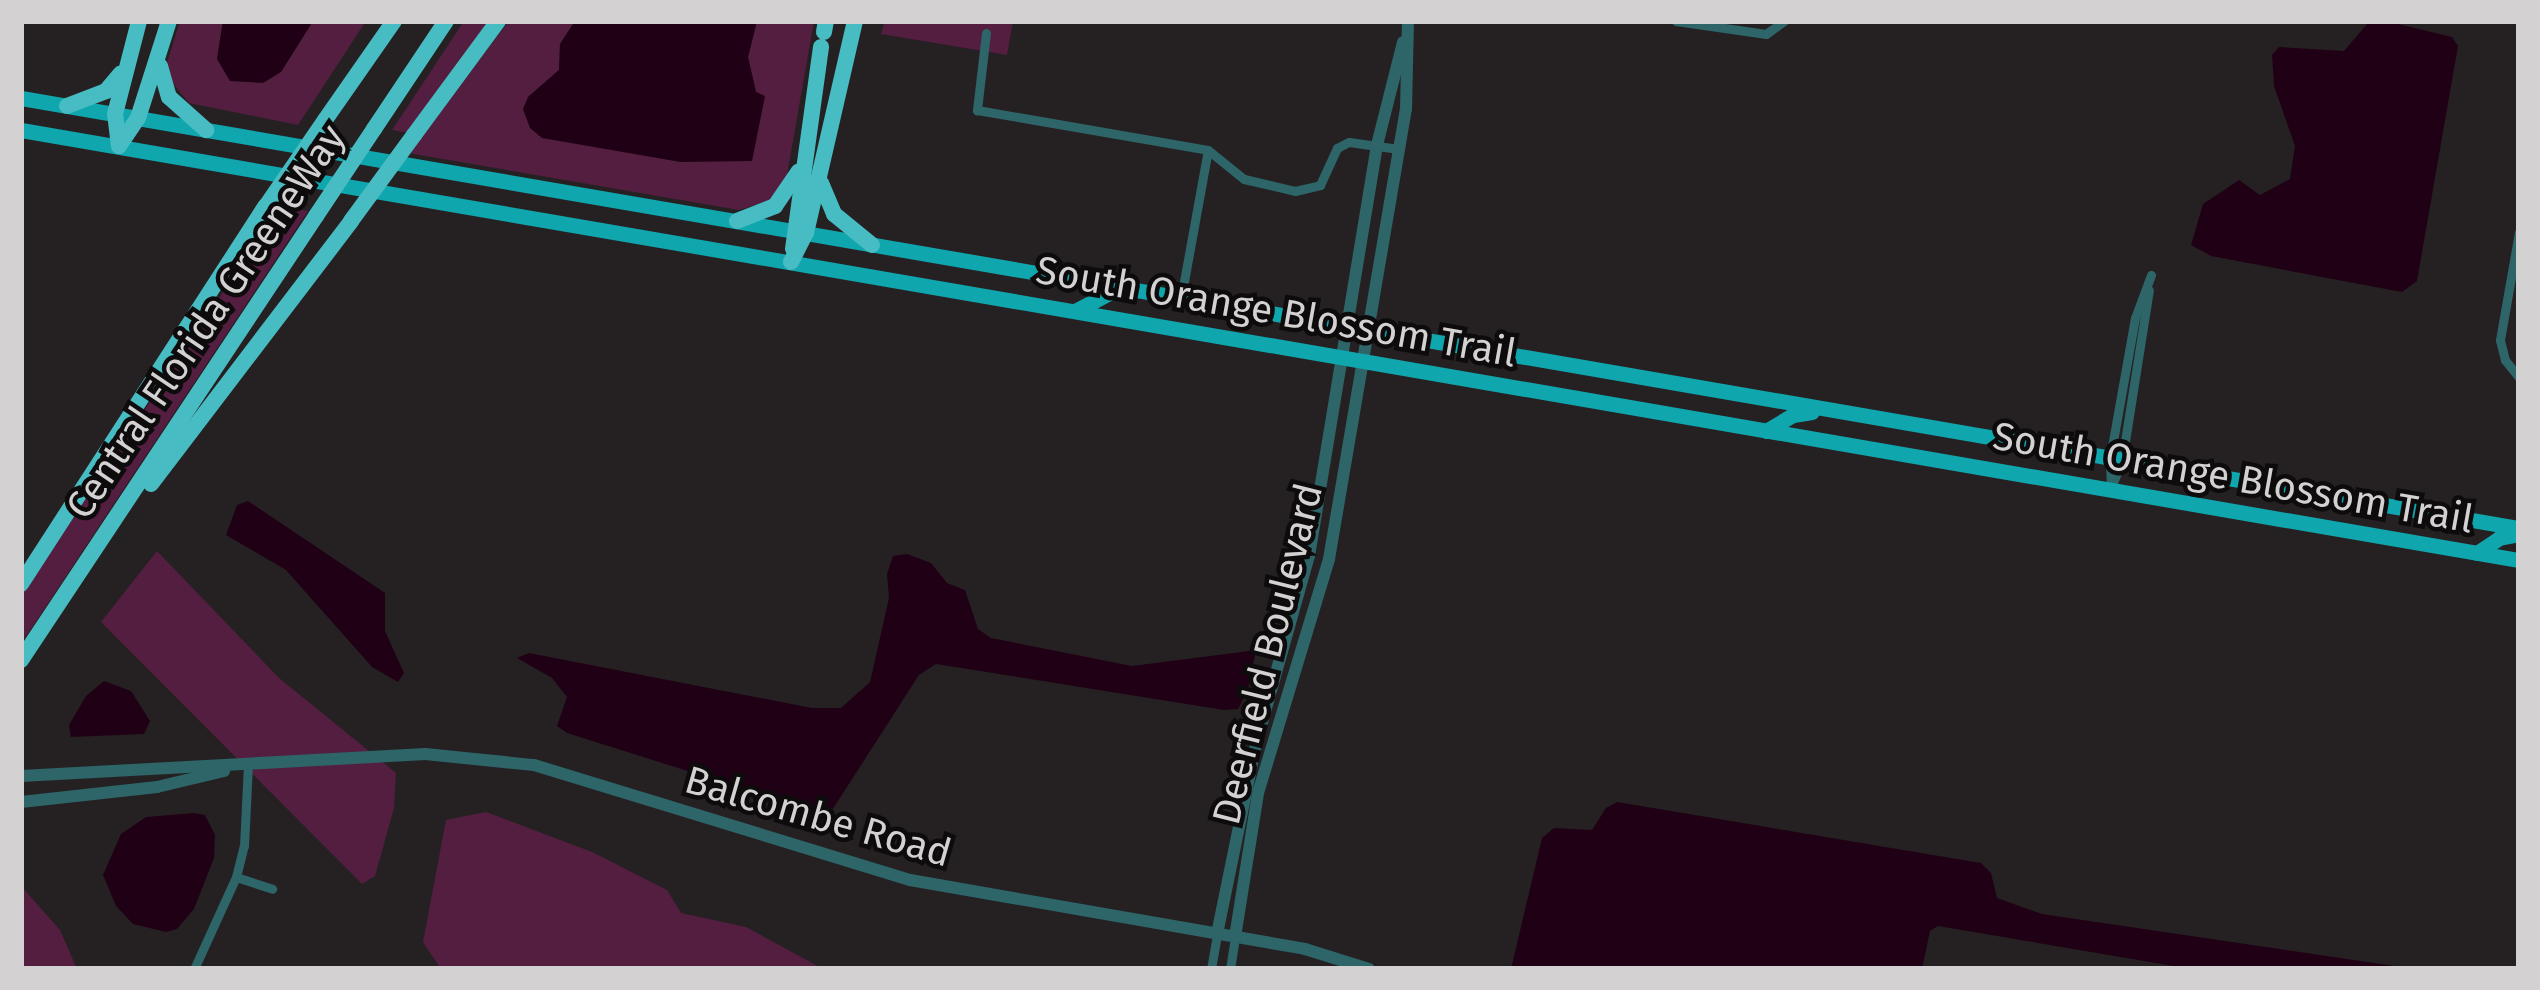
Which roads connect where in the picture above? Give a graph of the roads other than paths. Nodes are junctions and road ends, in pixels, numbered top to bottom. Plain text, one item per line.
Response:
1 (139, 21) edge
2 (169, 21) edge
3 (390, 21) edge
4 (446, 21) edge
5 (498, 21) edge
6 (855, 21) edge
7 (1676, 21) edge
8 (1784, 21) edge
9 (1407, 25) edge
10 (824, 33) edge
11 (986, 33) dead end
12 (159, 56) junction
13 (127, 62) junction
14 (21, 98) edge
15 (68, 106) junction
16 (115, 114) junction
17 (138, 118) junction
18 (21, 130) edge
19 (206, 130) junction
20 (1377, 145) junction
21 (119, 146) junction
22 (1399, 148) junction
23 (1208, 150) junction
24 (805, 160) junction
25 (820, 176) junction
26 (737, 221) junction
27 (800, 232) junction
28 (2519, 232) edge
29 (872, 245) junction
30 (791, 262) junction
31 (1124, 288) junction
32 (1181, 298) junction
33 (1075, 311) junction
34 (1348, 327) junction
35 (1368, 330) junction
36 (1343, 358) junction
37 (1363, 361) junction
38 (2519, 377) edge
39 (1827, 409) junction
40 (1766, 431) junction
41 (2116, 459) junction
42 (2110, 490) junction
43 (2519, 531) edge
44 (2477, 553) junction
45 (1309, 556) junction
46 (1328, 559) junction
47 (2519, 560) edge
48 (21, 584) edge
49 (52, 614) junction
50 (21, 660) edge
51 (248, 766) junction
52 (21, 776) edge
53 (21, 802) edge
54 (236, 877) junction
55 (272, 889) dead end
56 (1217, 934) junction
57 (1235, 937) junction
58 (194, 969) edge
59 (1211, 969) edge
60 (1230, 969) edge
61 (1369, 969) edge

1 - 13 highway
2 - 12 highway
3 - 48 highway, Central Florida GreeneWay, bridge
4 - 49 highway, Central Florida GreeneWay, bridge
5 - 49 highway, bridge
6 - 25 highway
7 - 8 street
9 - 20 street, Deerfield Boulevard
9 - 22 street, Deerfield Boulevard
10 - 24 highway
11 - 23 street
12 - 17 highway
12 - 19 highway
13 - 15 highway
13 - 16 highway
14 - 15 main road, South Orange Blossom Trail
15 - 16 main road, South Orange Blossom Trail
16 - 17 main road, South Orange Blossom Trail
16 - 21 highway
17 - 19 main road, South Orange Blossom Trail
17 - 21 highway
18 - 21 main road, South Orange Blossom Trail
19 - 26 main road, South Orange Blossom Trail
20 - 22 street
20 - 23 street
20 - 34 street, Deerfield Boulevard
21 - 30 main road, South Orange Blossom Trail
22 - 35 street, Deerfield Boulevard
23 - 32 street
24 - 26 highway
24 - 27 highway
25 - 27 highway
25 - 29 highway
26 - 27 main road, South Orange Blossom Trail
27 - 29 main road, South Orange Blossom Trail
27 - 30 highway
28 - 38 street
29 - 31 main road, South Orange Blossom Trail
30 - 33 main road, South Orange Blossom Trail
31 - 32 main road, South Orange Blossom Trail
31 - 33 main road
32 - 34 main road, South Orange Blossom Trail
33 - 36 main road, South Orange Blossom Trail
34 - 35 main road, South Orange Blossom Trail
34 - 36 street, Deerfield Boulevard
35 - 37 street, Deerfield Boulevard
35 - 39 main road, South Orange Blossom Trail
36 - 37 main road, South Orange Blossom Trail
36 - 45 street, Deerfield Boulevard
37 - 40 main road, South Orange Blossom Trail
37 - 46 street, Deerfield Boulevard
39 - 40 main road
39 - 41 main road, South Orange Blossom Trail
40 - 42 main road, South Orange Blossom Trail
41 - 41 street
41 - 42 street
41 - 43 main road, South Orange Blossom Trail
42 - 44 main road, South Orange Blossom Trail
43 - 44 main road
44 - 47 main road, South Orange Blossom Trail
45 - 46 street
45 - 56 street, Deerfield Boulevard
46 - 57 street, Deerfield Boulevard
49 - 50 highway, Central Florida GreeneWay
51 - 52 street, Balcombe Road
51 - 53 street, Balcombe Road
51 - 54 street
51 - 56 street, Balcombe Road
54 - 55 street
54 - 58 street
56 - 57 street, Balcombe Road
56 - 59 street
57 - 60 street
57 - 61 street, Balcombe Road

